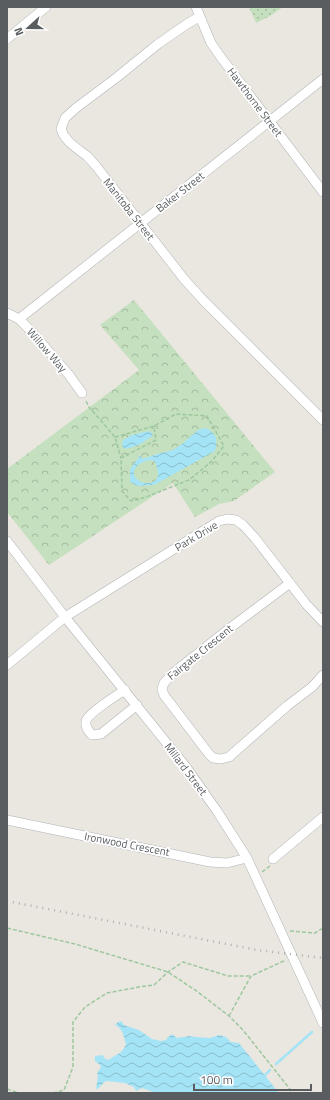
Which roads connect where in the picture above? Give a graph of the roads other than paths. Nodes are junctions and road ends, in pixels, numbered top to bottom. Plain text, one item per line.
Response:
1 (46, 7) edge
2 (196, 7) edge
3 (200, 17) junction
4 (7, 39) edge
5 (323, 79) edge
6 (269, 122) junction
7 (323, 192) edge
8 (141, 223) junction
9 (7, 313) edge
10 (19, 319) junction
11 (82, 393) road end
12 (323, 420) edge
13 (7, 541) edge
14 (290, 583) junction
15 (65, 617) junction
16 (323, 622) edge
17 (7, 665) edge
18 (323, 675) edge
19 (125, 690) junction
20 (137, 705) junction
21 (323, 817) edge
22 (7, 820) edge
23 (247, 858) junction
24 (273, 859) road end
25 (323, 1023) edge

1 - 4 street
2 - 3 street, Hawthorne Street
3 - 6 street, Hawthorne Street
3 - 8 street, Manitoba Street
5 - 6 street, Baker Street
6 - 7 street, Hawthorne Street
6 - 8 street, Baker Street
8 - 10 street, Baker Street
8 - 12 street, Manitoba Street
9 - 10 street, Willow Way
10 - 11 street, Willow Way
13 - 15 street, Millard Street
14 - 15 street, Park Drive
14 - 16 street, Park Drive
14 - 18 street, Fairgate Crescent
15 - 17 street
15 - 19 street, Millard Street
19 - 20 street, Millard Street
19 - 20 street
20 - 23 street, Millard Street
21 - 24 street
22 - 23 street, Ironwood Crescent
23 - 25 street, Millard Street

